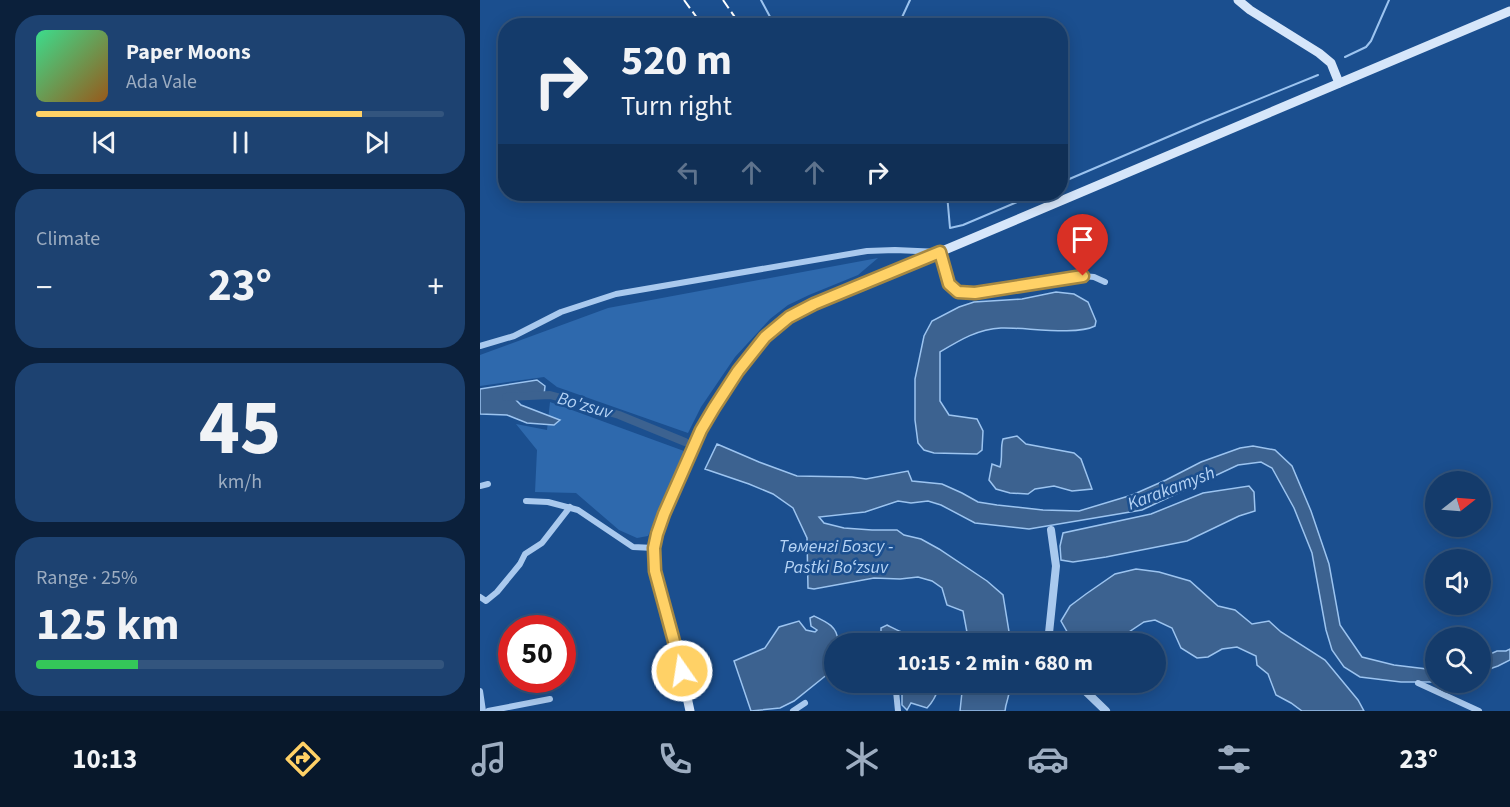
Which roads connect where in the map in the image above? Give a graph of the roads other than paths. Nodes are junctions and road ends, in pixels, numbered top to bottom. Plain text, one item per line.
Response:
1 (1238, 0) edge
2 (1510, 11) edge
3 (1331, 63) junction
4 (1357, 75) junction
5 (1339, 83) junction
6 (1068, 198) edge
7 (1060, 201) edge
8 (940, 252) junction
9 (1105, 282) dead end
10 (480, 346) edge
11 (488, 484) dead end
12 (480, 486) edge
13 (526, 501) dead end
14 (570, 507) junction
15 (1051, 530) dead end
16 (654, 548) junction
17 (480, 597) edge
18 (1049, 633) edge
19 (1418, 683) dead end
20 (480, 692) edge
21 (896, 693) edge
22 (1087, 693) edge
23 (550, 699) dead end
24 (805, 703) dead end
25 (485, 711) edge
26 (690, 711) edge
27 (793, 711) edge
28 (898, 711) edge
29 (1106, 711) edge
30 (1479, 711) edge

1 - 3 main road
2 - 4 main road
3 - 4 main road
3 - 5 main road
4 - 5 main road
5 - 6 main road
7 - 8 main road
8 - 9 street
8 - 10 street
8 - 16 main road
11 - 12 street
13 - 14 street
14 - 16 street
14 - 17 street
15 - 18 street
16 - 26 main road
19 - 30 street
20 - 25 street
21 - 28 street
22 - 29 street
23 - 25 street
24 - 27 street

